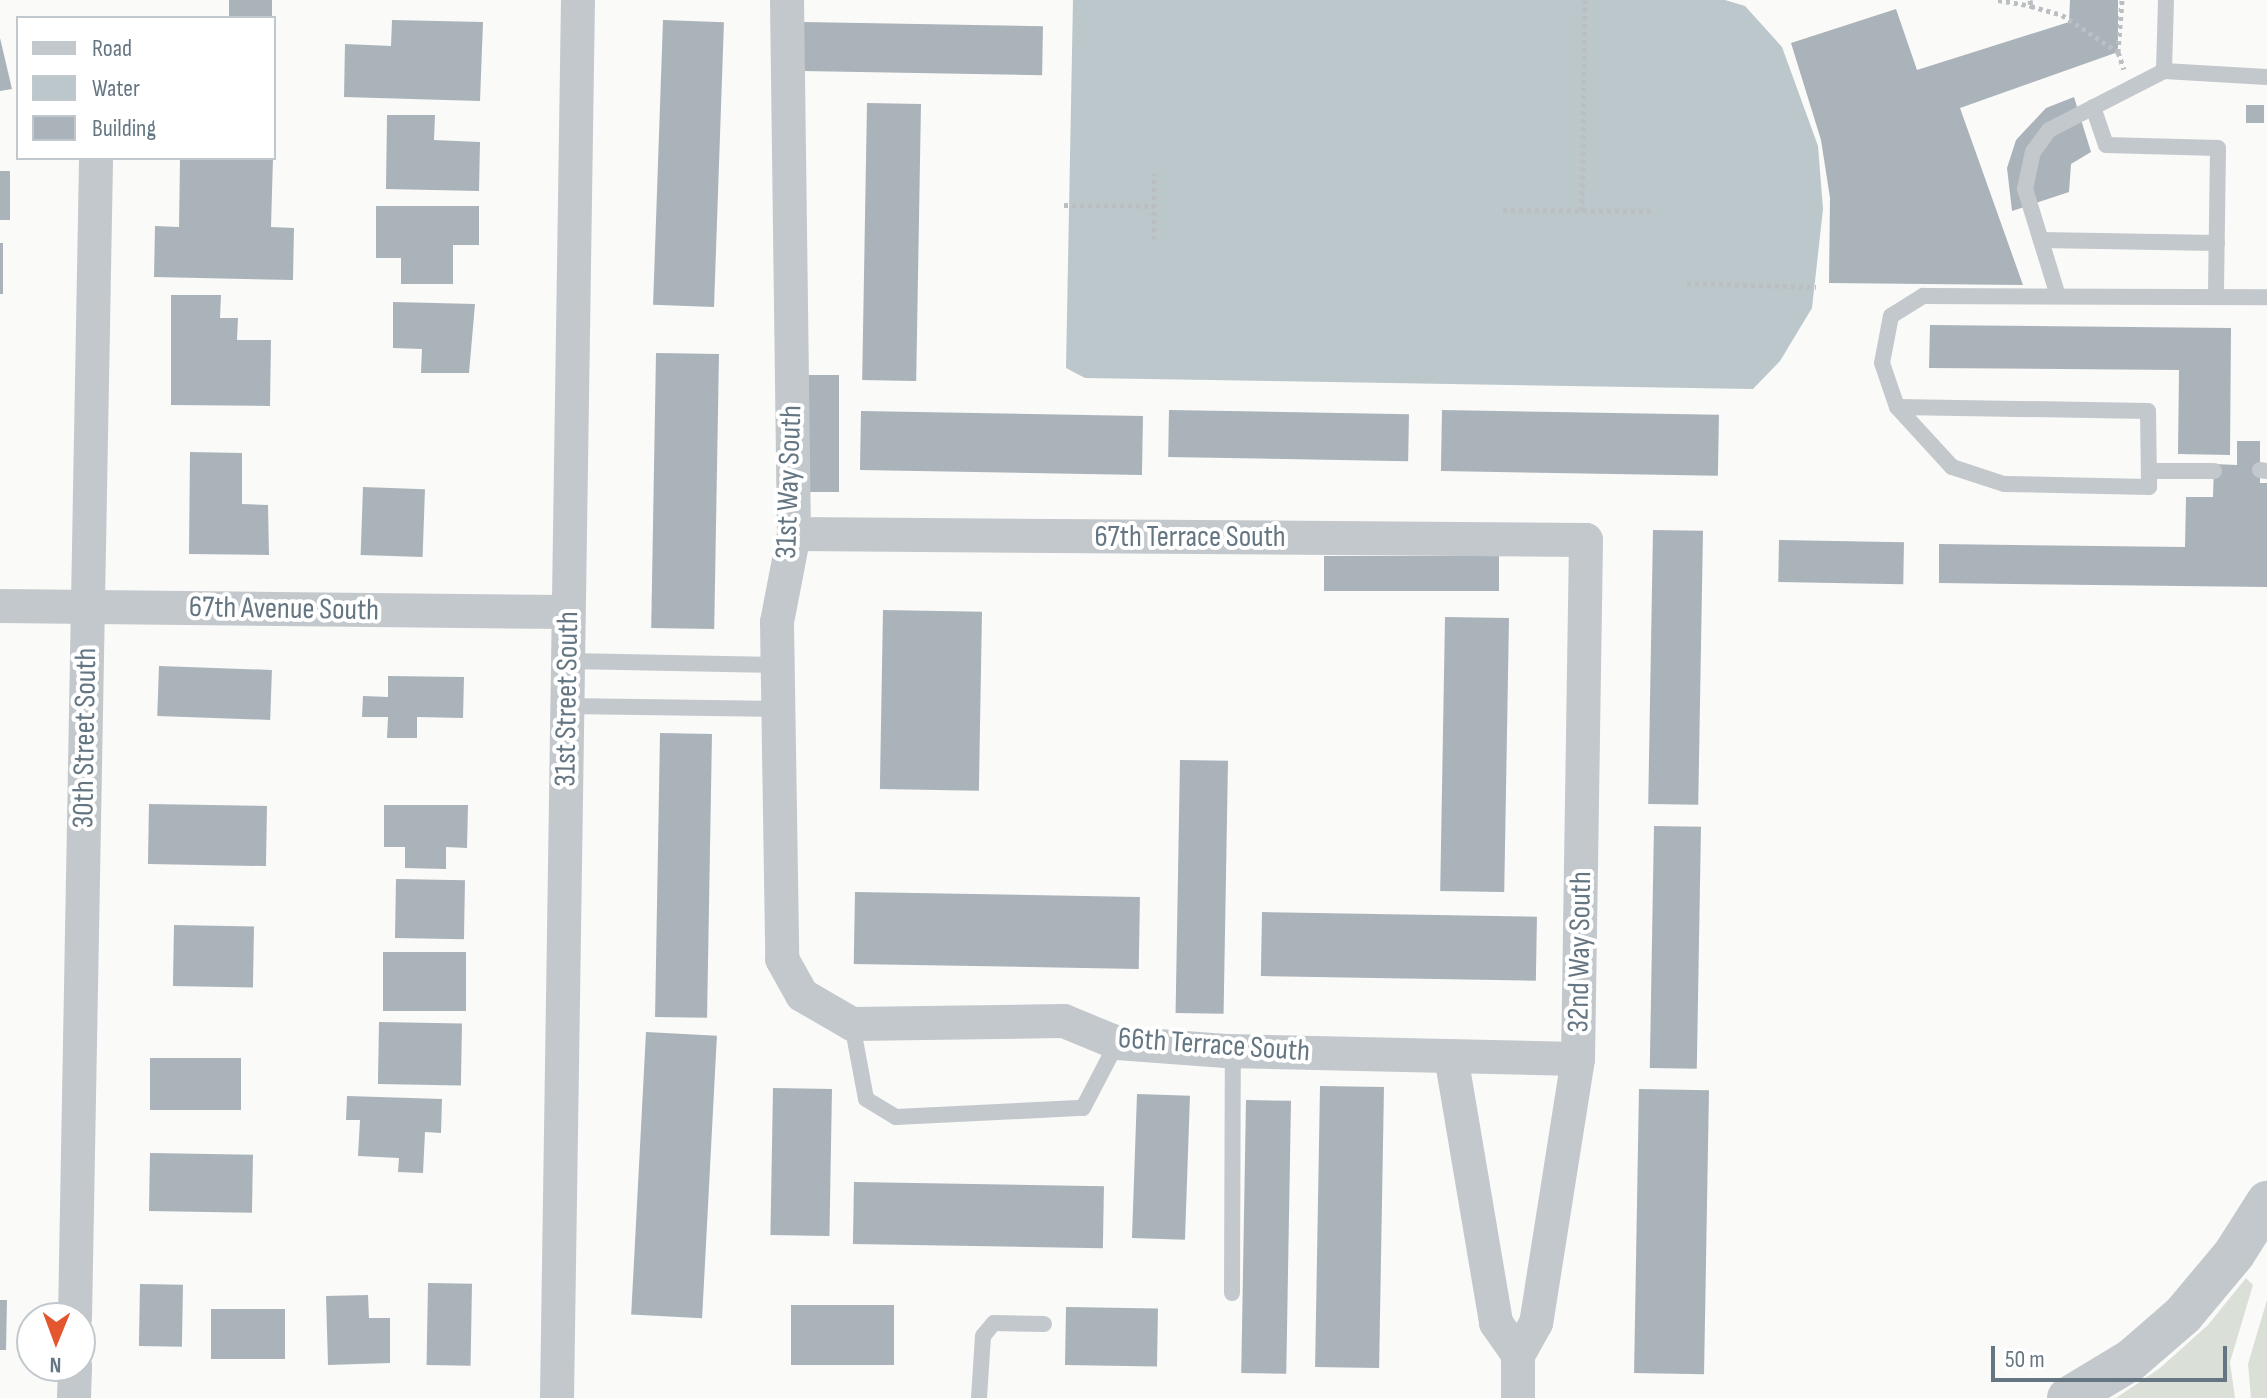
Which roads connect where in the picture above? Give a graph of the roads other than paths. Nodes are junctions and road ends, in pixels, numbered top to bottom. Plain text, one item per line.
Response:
1 (578, 0) edge
2 (787, 0) edge
3 (2166, 0) edge
4 (2164, 71) junction
5 (2267, 77) edge
6 (2093, 107) junction
7 (96, 160) edge
8 (2041, 240) junction
9 (2217, 243) junction
10 (2058, 296) junction
11 (2216, 297) junction
12 (2267, 297) edge
13 (1897, 407) junction
14 (2149, 471) junction
15 (2214, 471) dead end
16 (794, 534) junction
17 (1586, 540) joint
18 (0, 606) edge
19 (87, 607) junction
20 (568, 612) junction
21 (567, 661) junction
22 (777, 665) junction
23 (567, 706) junction
24 (778, 709) junction
25 (852, 1024) junction
26 (1117, 1043) junction
27 (1233, 1051) junction
28 (1451, 1056) junction
29 (1578, 1059) junction
30 (2267, 1202) edge
31 (1544, 1274) junction
32 (1488, 1275) junction
33 (1232, 1293) dead end
34 (75, 1302) edge
35 (1044, 1324) dead end
36 (1518, 1355) junction
37 (557, 1398) edge
38 (979, 1398) edge
39 (1518, 1398) edge
40 (2068, 1398) edge

1 - 20 street, 31st Street South
2 - 16 street, 31st Way South
3 - 4 lane
4 - 5 lane
4 - 6 lane
6 - 8 lane
6 - 9 lane
7 - 19 street, 30th Street South
8 - 9 lane
8 - 10 lane
9 - 11 lane
10 - 11 lane
10 - 13 lane
11 - 12 lane
13 - 14 lane
13 - 14 lane
14 - 15 lane
16 - 17 street, 67th Terrace South
16 - 22 street, 31st Way South
17 - 29 street, 32nd Way South
18 - 19 street, 67th Avenue South
19 - 20 street, 67th Avenue South
19 - 34 street, 30th Street South
20 - 21 street, 31st Street South
21 - 22 lane
21 - 23 street, 31st Street South
22 - 24 street, 31st Way South
23 - 24 lane
23 - 37 street, 31st Street South
24 - 25 street, 31st Way South
25 - 26 street, 66th Terrace South
25 - 26 lane
26 - 27 street, 66th Terrace South
27 - 28 street, 66th Terrace South
27 - 33 lane
28 - 29 street, 66th Terrace South
28 - 32 street
29 - 31 street, 32nd Way South
30 - 40 street
31 - 32 street
31 - 36 street, 32nd Way South
32 - 36 street
35 - 38 lane
36 - 39 street, 32nd Way South

